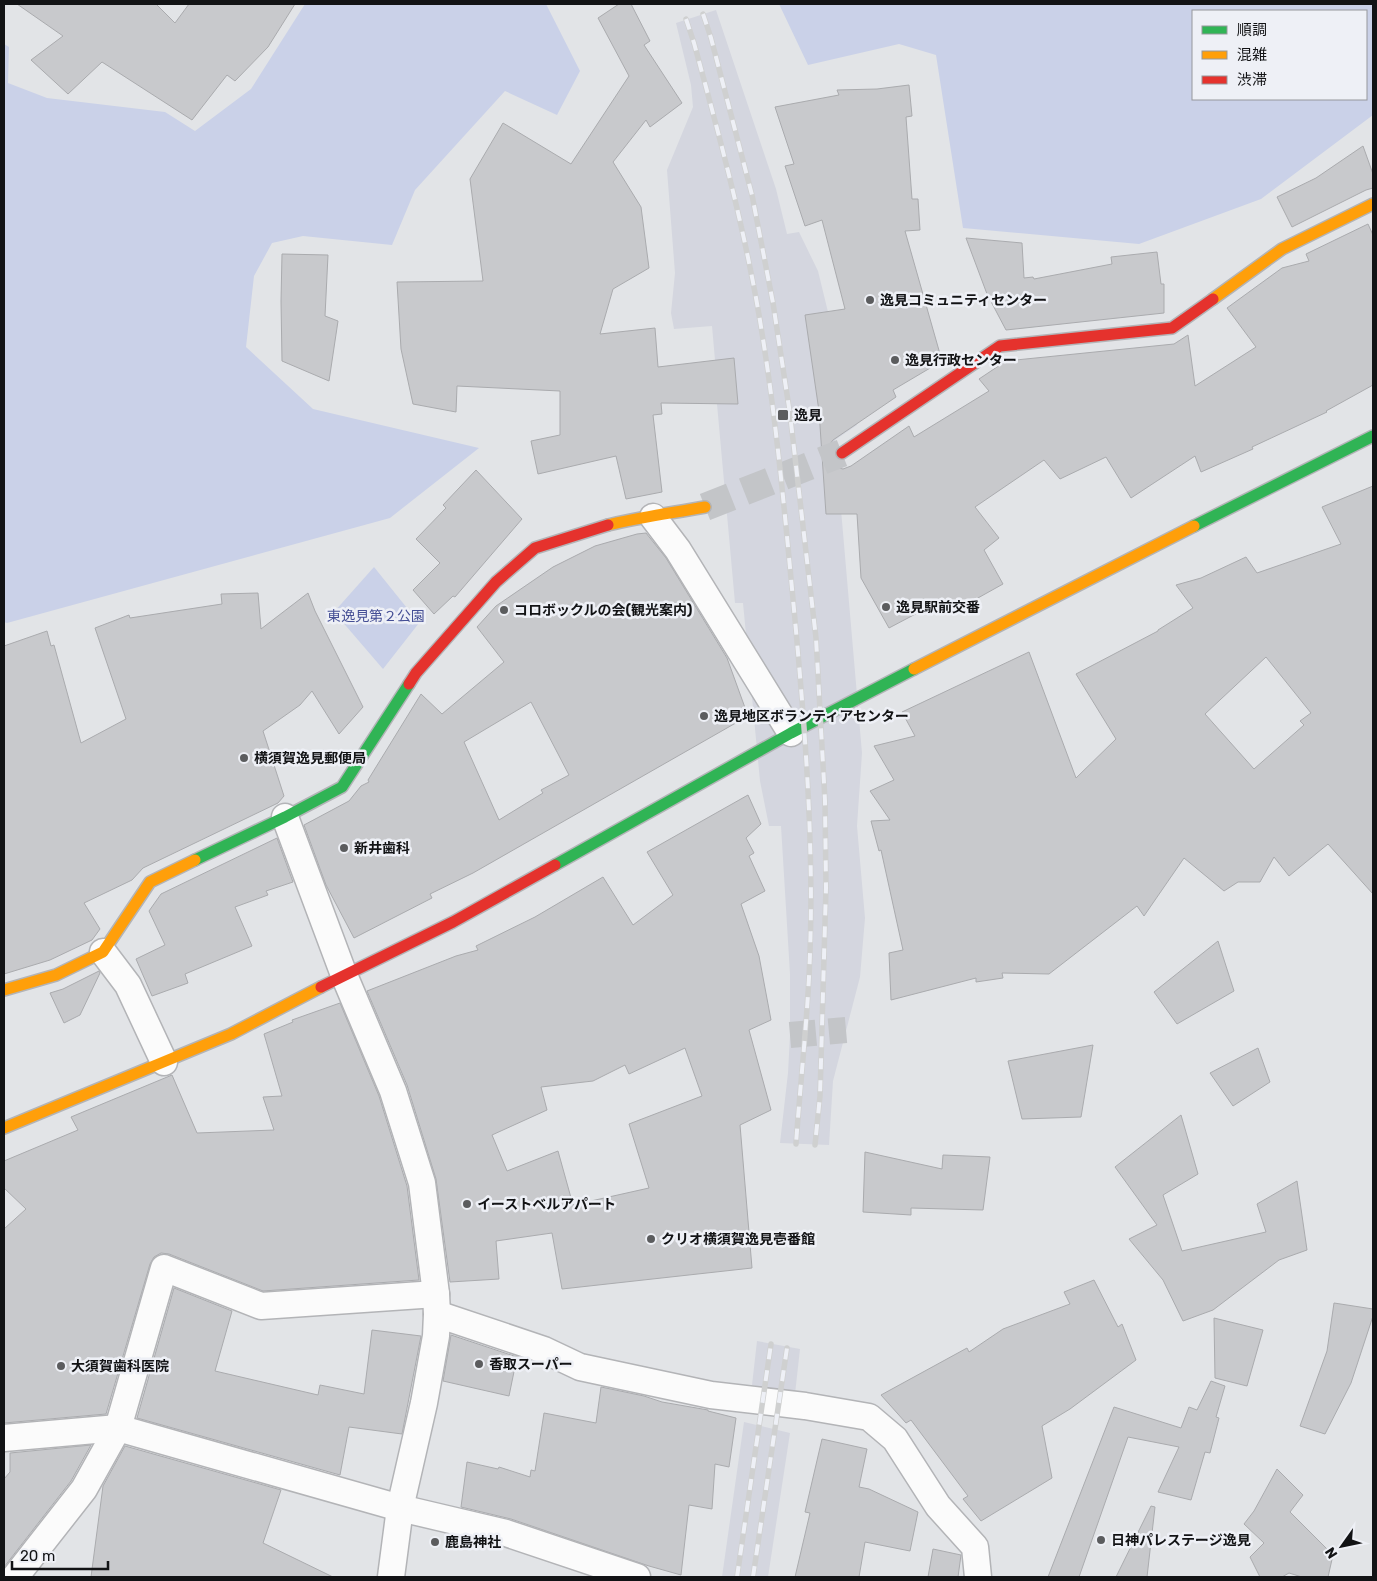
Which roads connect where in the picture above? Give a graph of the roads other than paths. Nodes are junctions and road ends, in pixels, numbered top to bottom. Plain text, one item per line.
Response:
1 (1373, 204) edge
2 (1373, 436) edge
3 (842, 453) tunnel mouth
4 (705, 507) tunnel mouth
5 (653, 517) junction
6 (791, 732) junction
7 (285, 817) junction
8 (103, 952) junction
9 (344, 975) junction
10 (4, 990) edge
11 (164, 1062) junction
12 (4, 1128) edge
13 (437, 1304) junction
14 (118, 1428) junction
15 (4, 1438) edge
16 (400, 1508) junction
17 (15, 1577) edge
18 (391, 1577) edge
19 (637, 1577) edge
20 (978, 1577) edge

1 - 3 street
2 - 6 street
4 - 5 street
5 - 6 street
5 - 7 street
6 - 9 street
7 - 8 street
7 - 9 street
8 - 10 street
8 - 11 street
9 - 11 street
9 - 13 street
11 - 12 street
13 - 14 street
13 - 16 street
13 - 20 street
14 - 15 street
14 - 16 street
14 - 17 street
16 - 18 street
16 - 19 street

